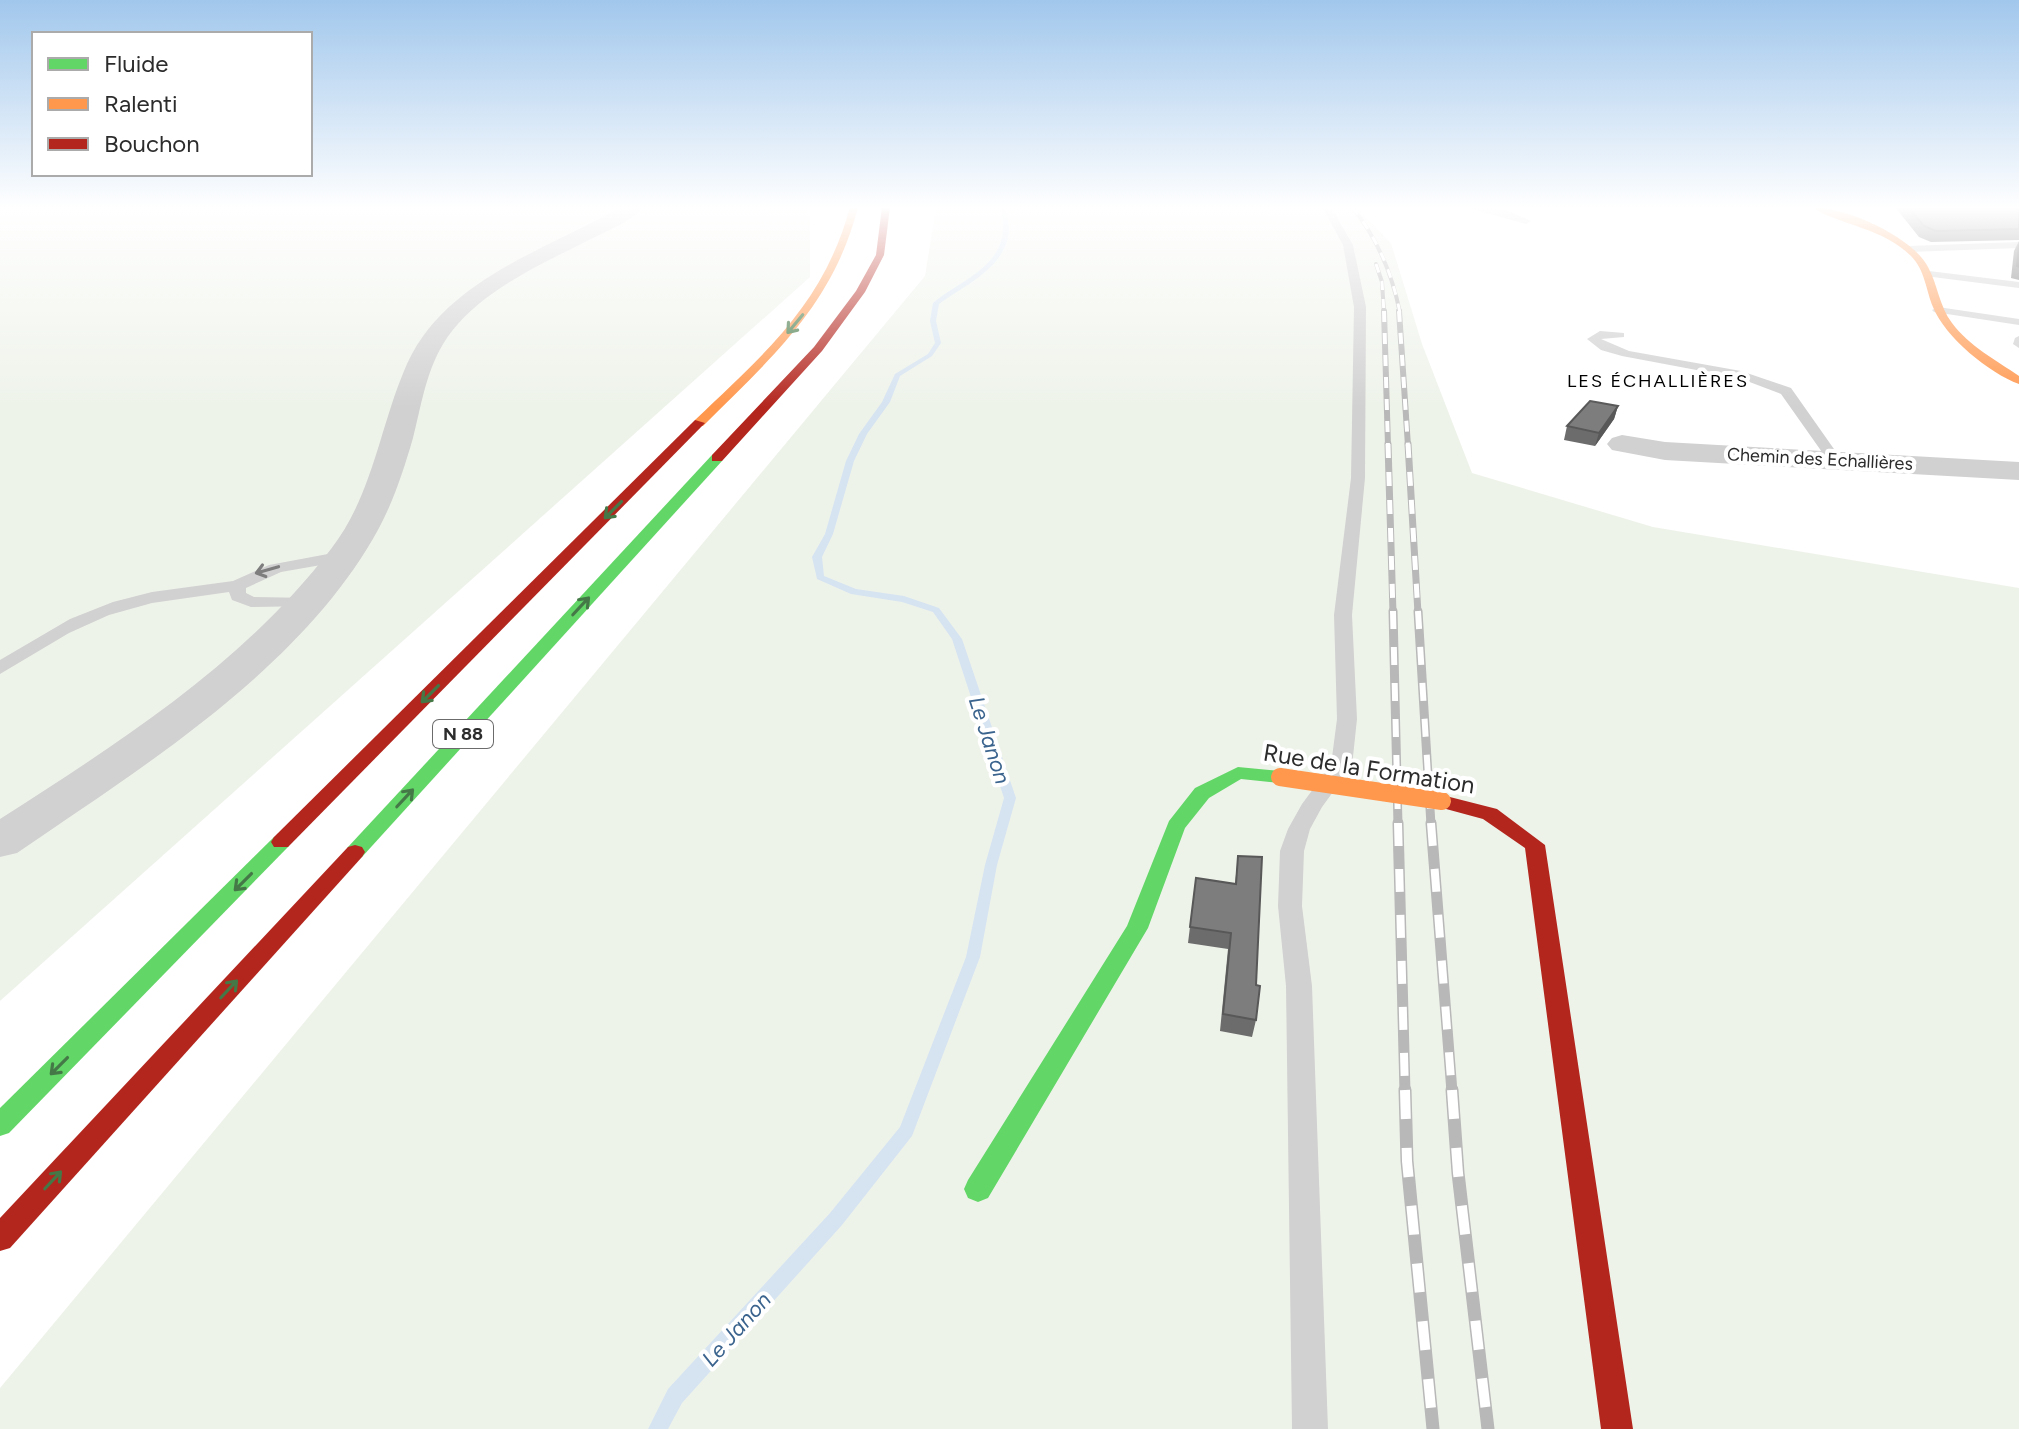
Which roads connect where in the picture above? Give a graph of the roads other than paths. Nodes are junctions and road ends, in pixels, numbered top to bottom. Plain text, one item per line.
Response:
1 (512, 274) edge
2 (834, 274) edge
3 (870, 274) edge
4 (1354, 274) edge
5 (1929, 274) joint
6 (2019, 285) edge
7 (1938, 310) junction
8 (2019, 322) edge
9 (1620, 335) dead end
10 (2016, 377) edge
11 (1622, 444) dead end
12 (1834, 459) junction
13 (2019, 471) edge
14 (344, 556) junction
15 (237, 586) junction
16 (306, 602) junction
17 (0, 668) edge
18 (0, 841) edge
19 (0, 1125) edge
20 (978, 1189) dead end
21 (0, 1238) edge
22 (1310, 1429) edge
23 (1617, 1429) edge

1 - 14 street
2 -> 19 main road, N 88
21 -> 3 main road, N 88
4 - 22 lane
5 - 6 lane
5 - 7 main road
7 - 8 lane
7 - 10 main road
9 - 12 lane
11 - 12 street, Chemin des Echallières
12 - 13 street, Chemin des Echallières
14 -> 15 lane
14 - 16 street
15 - 16 lane
15 - 17 lane
16 - 18 street
20 - 23 main road, Rue de la Formation, bridge

